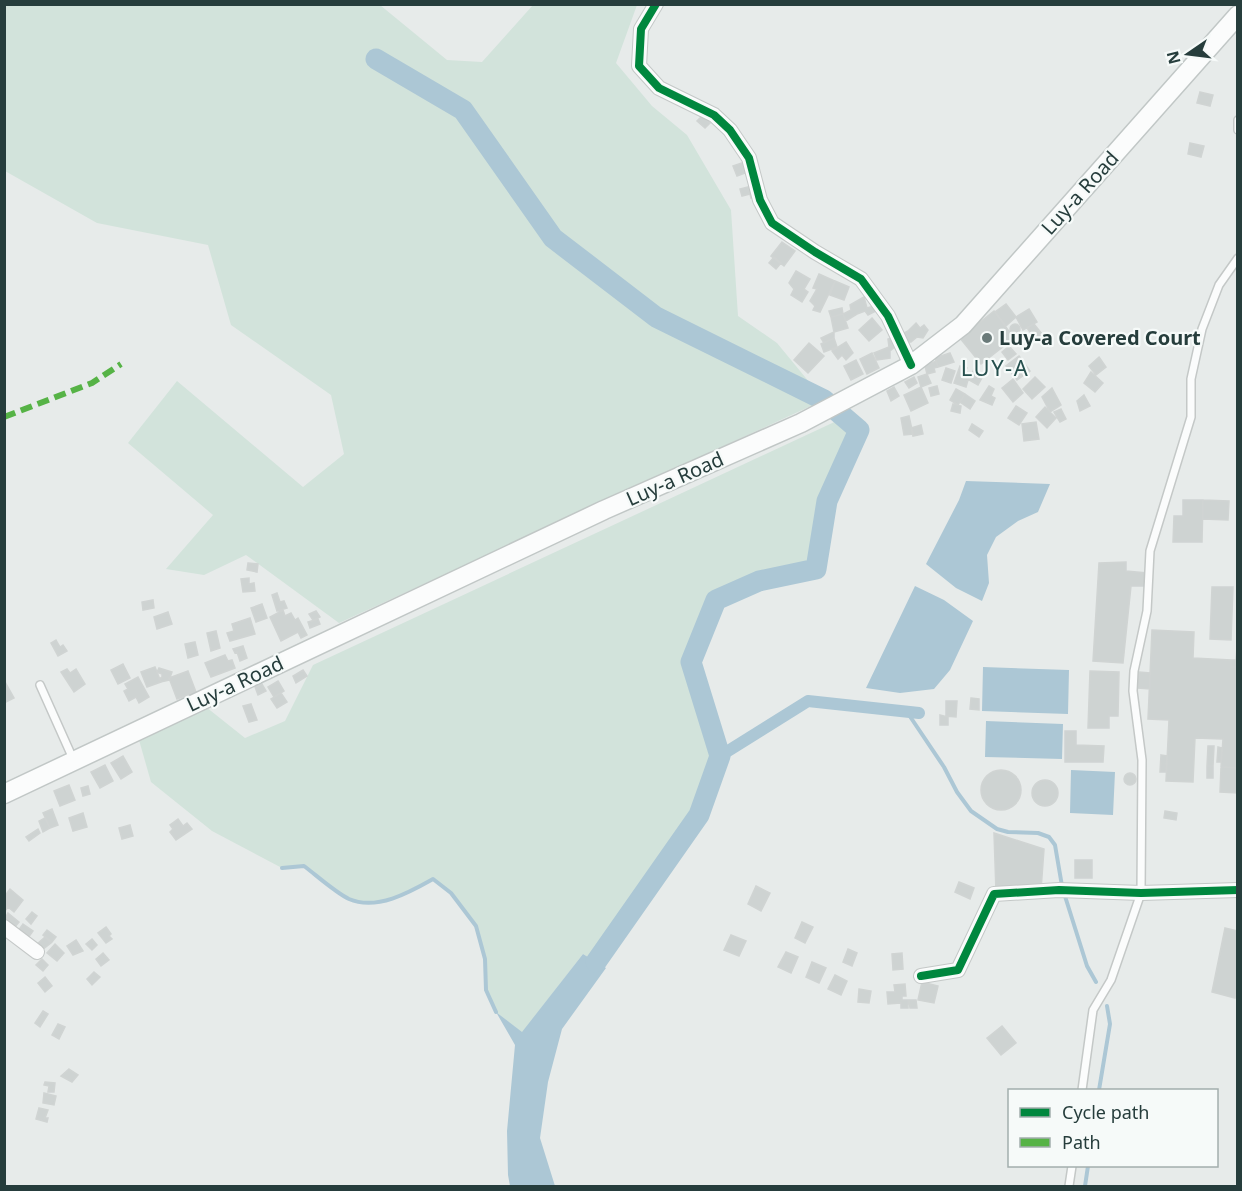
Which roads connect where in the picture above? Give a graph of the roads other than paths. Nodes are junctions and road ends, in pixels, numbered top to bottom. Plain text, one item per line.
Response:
1 (656, 4) edge
2 (1238, 15) edge
3 (1238, 120) edge
4 (1238, 130) edge
5 (1238, 258) edge
6 (910, 365) junction
7 (40, 685) dead end
8 (74, 761) junction
9 (4, 794) edge
10 (1238, 890) edge
11 (1141, 893) junction
12 (4, 927) edge
13 (37, 952) dead end
14 (921, 976) dead end
15 (1082, 1089) edge
16 (1072, 1167) edge
17 (1069, 1186) edge

1 - 6 street
2 - 6 main road, Luy-a Road
3 - 4 lane
5 - 11 lane
6 - 8 main road, Luy-a Road
7 - 8 lane
8 - 9 main road, Luy-a Road
10 - 11 street
11 - 14 street
11 - 15 lane
12 - 13 street
16 - 17 lane

